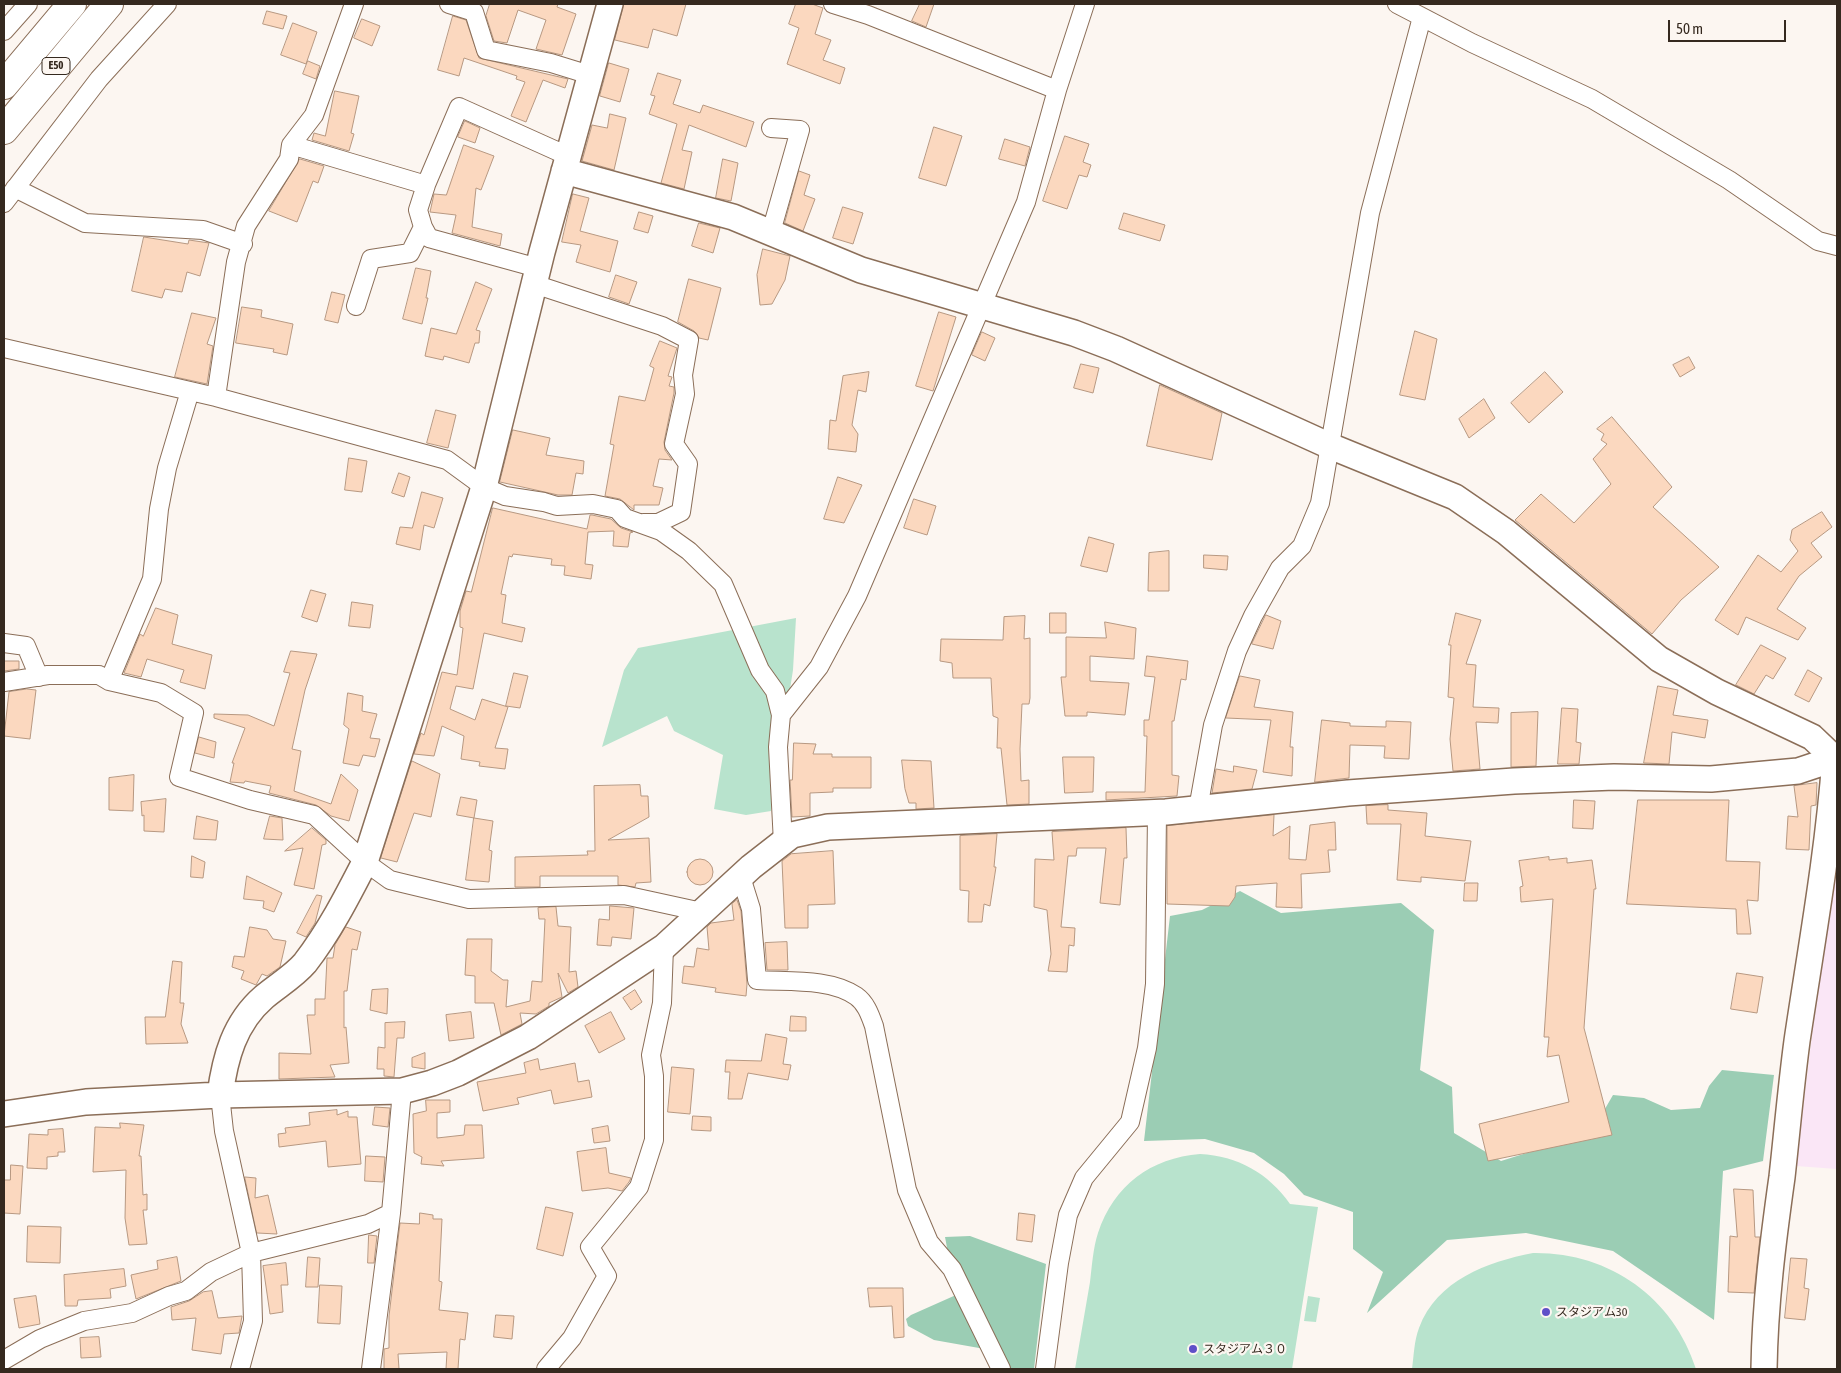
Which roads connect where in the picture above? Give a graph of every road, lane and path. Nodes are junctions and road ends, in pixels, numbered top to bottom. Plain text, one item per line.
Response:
1 (28, 4) edge
2 (72, 4) edge
3 (109, 4) edge
4 (167, 4) edge
5 (354, 4) edge
6 (449, 4) edge
7 (610, 4) edge
8 (832, 4) edge
9 (1084, 4) edge
10 (1397, 4) edge
11 (1422, 16) junction
12 (4, 32) edge
13 (590, 75) junction
14 (4, 84) edge
15 (1057, 90) junction
16 (771, 128) dead end
17 (4, 130) edge
18 (292, 145) junction
19 (566, 164) junction
20 (15, 188) junction
21 (425, 188) junction
22 (4, 203) edge
23 (423, 227) junction
24 (771, 232) junction
25 (243, 244) junction
26 (1837, 246) edge
27 (536, 276) junction
28 (356, 306) dead end
29 (981, 307) junction
30 (4, 348) edge
31 (190, 391) junction
32 (216, 397) junction
33 (1330, 446) junction
34 (484, 487) junction
35 (638, 522) junction
36 (4, 643) edge
37 (39, 677) junction
38 (110, 681) junction
39 (4, 682) edge
40 (781, 715) junction
41 (1836, 759) edge
42 (1198, 809) junction
43 (1157, 813) junction
44 (783, 843) junction
45 (365, 862) junction
46 (741, 877) junction
47 (702, 912) junction
48 (664, 947) junction
49 (402, 1091) junction
50 (220, 1095) junction
51 (4, 1114) edge
52 (391, 1213) junction
53 (251, 1253) junction
54 (4, 1360) edge
55 (240, 1369) edge
56 (370, 1369) edge
57 (546, 1369) edge
58 (1000, 1369) edge
59 (1045, 1369) edge
60 (1764, 1369) edge

1 - 12 street
2 - 14 highway, E50
3 - 17 highway, E50
4 - 20 street
5 - 18 street
6 - 13 street
7 - 13 street
8 - 15 street
9 - 15 street
10 - 11 street
11 - 26 street
11 - 33 street
13 - 19 street
15 - 29 street
16 - 24 street
18 - 21 street
18 - 25 street
19 - 21 street
19 - 24 street
19 - 27 street
20 - 22 street
20 - 25 street
21 - 23 street
23 - 27 street
23 - 28 street
24 - 29 street
25 - 32 street
27 - 34 street
27 - 35 street
29 - 33 street
29 - 40 street
30 - 31 street
31 - 32 street
31 - 38 street
32 - 34 street
33 - 41 street
33 - 42 street
34 - 35 street
34 - 45 street
35 - 40 street
36 - 37 street
37 - 38 street
37 - 39 street
38 - 45 street
40 - 44 street
41 - 42 street
41 - 60 street
42 - 43 street
43 - 44 street
43 - 59 street
44 - 46 street
45 - 47 street
45 - 50 street
46 - 47 street
46 - 58 street
47 - 48 street
48 - 49 street
48 - 57 street
49 - 50 street
49 - 52 street
50 - 51 street
50 - 53 street
52 - 53 street
52 - 56 street
53 - 54 street
53 - 55 street

